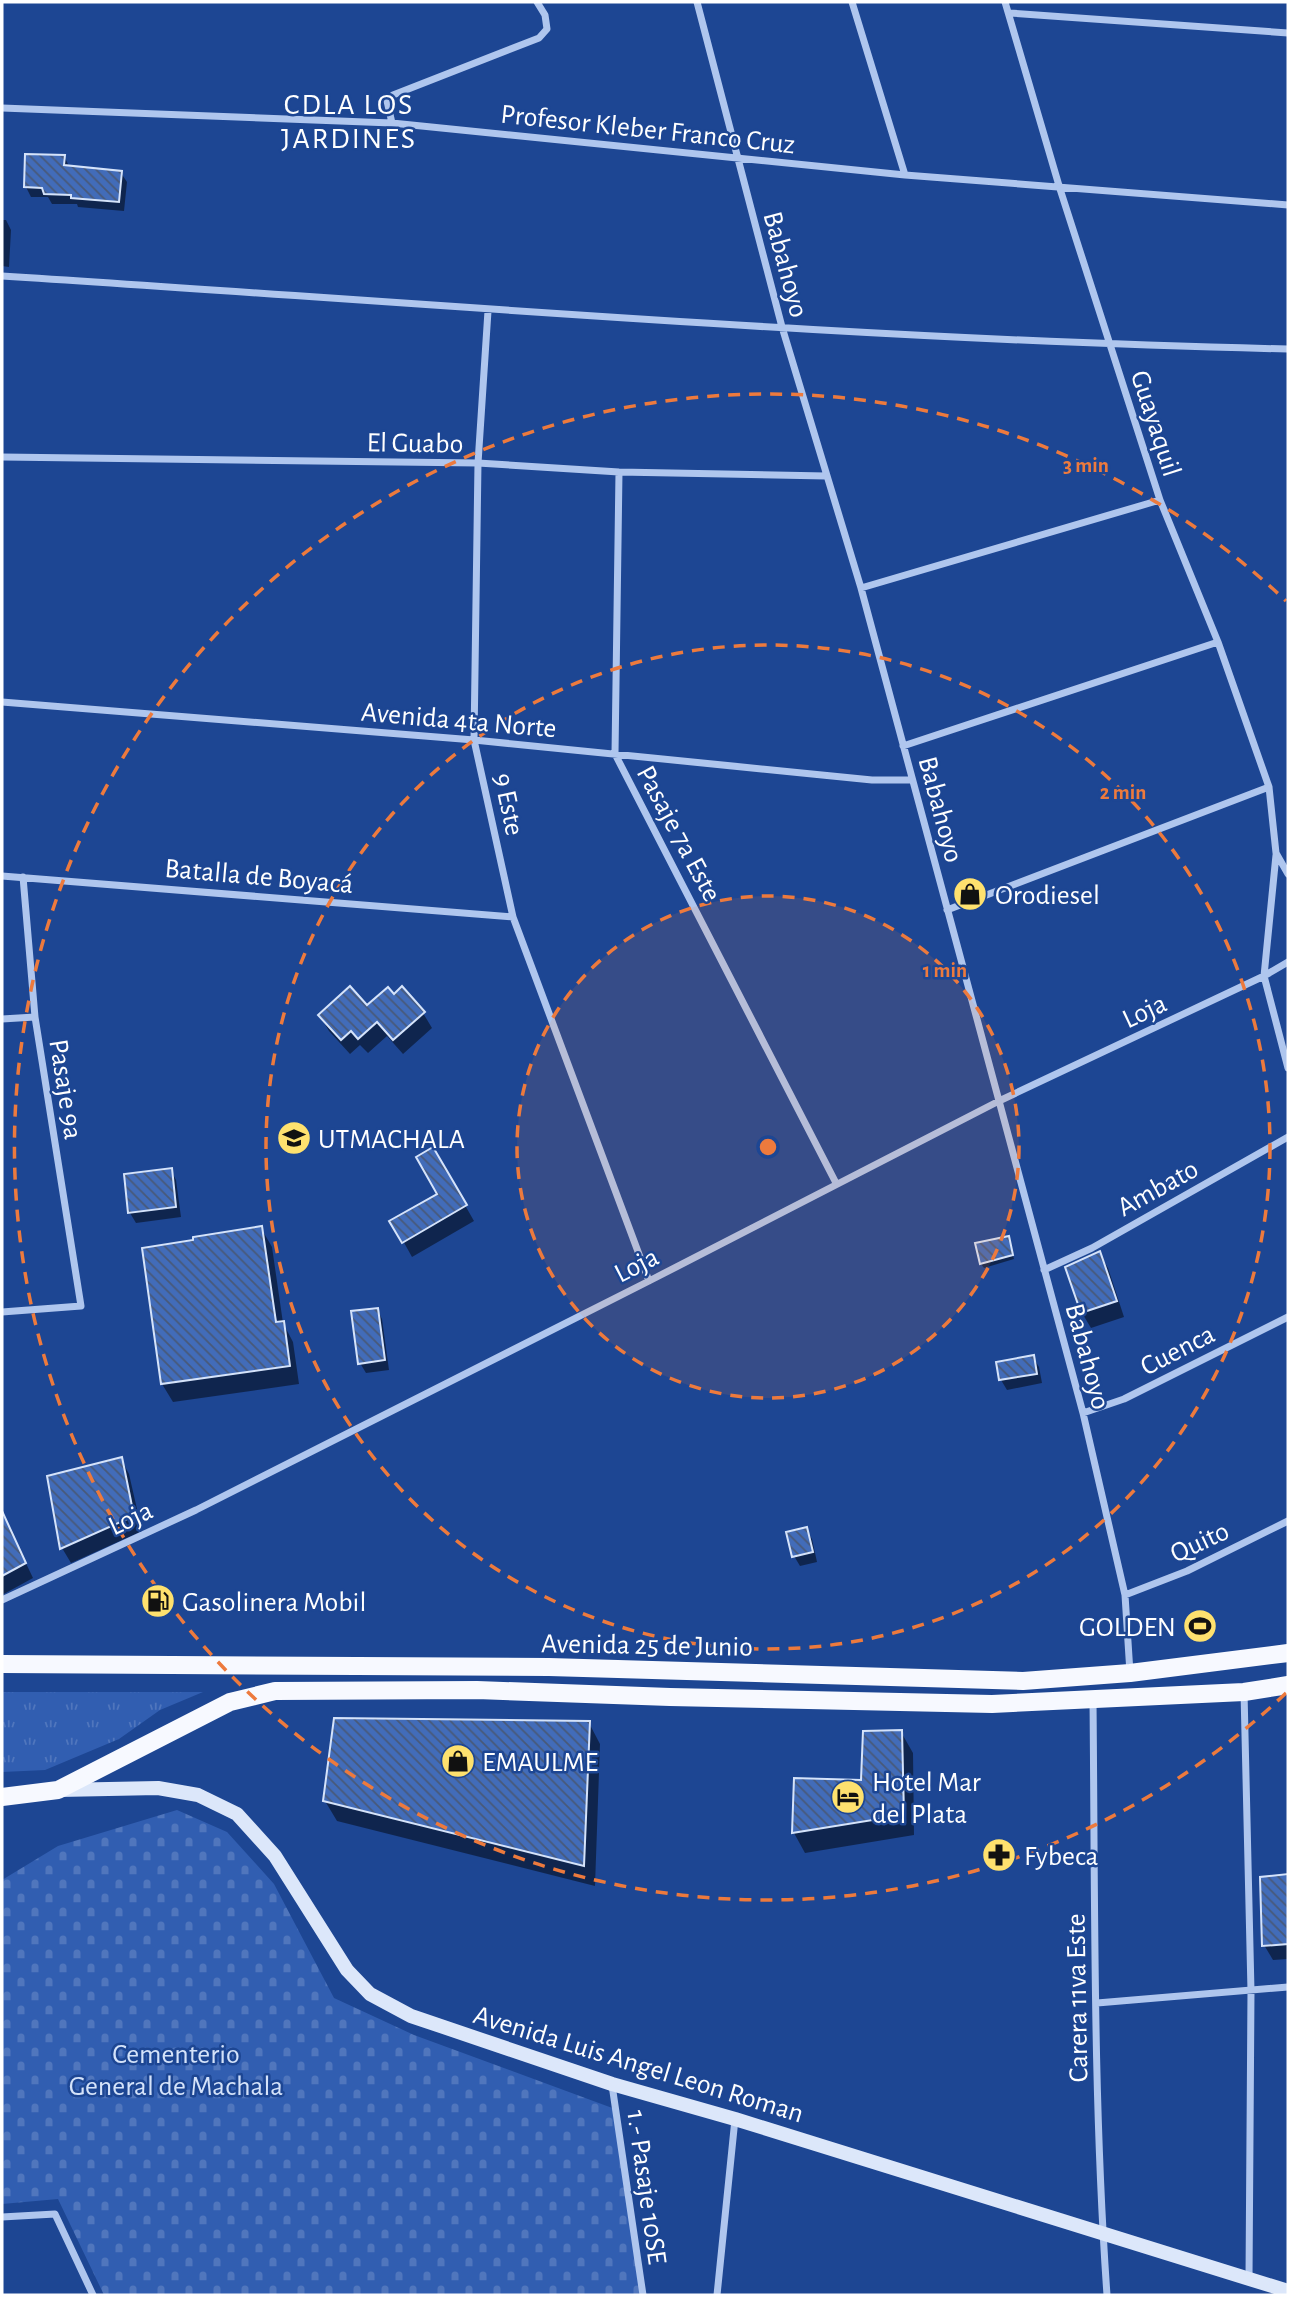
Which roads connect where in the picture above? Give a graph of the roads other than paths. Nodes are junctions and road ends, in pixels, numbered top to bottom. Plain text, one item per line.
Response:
1 (537, 2) edge
2 (697, 2) edge
3 (852, 2) edge
4 (1005, 2) edge
5 (1010, 13) junction
6 (1288, 33) edge
7 (2, 108) edge
8 (392, 123) junction
9 (738, 159) junction
10 (905, 176) junction
11 (1060, 189) junction
12 (1288, 205) edge
13 (2, 276) edge
14 (488, 311) junction
15 (782, 327) junction
16 (1110, 345) junction
17 (1288, 349) edge
18 (2, 457) edge
19 (478, 463) junction
20 (619, 472) junction
21 (827, 476) junction
22 (1160, 500) junction
23 (861, 589) junction
24 (1218, 642) junction
25 (2, 702) edge
26 (474, 740) junction
27 (903, 746) junction
28 (615, 754) junction
29 (912, 780) junction
30 (1269, 787) junction
31 (1276, 853) junction
32 (1288, 874) edge
33 (2, 876) edge
34 (23, 877) junction
35 (947, 910) junction
36 (513, 917) junction
37 (1288, 962) edge
38 (1264, 976) junction
39 (35, 1017) junction
40 (2, 1019) edge
41 (1288, 1068) edge
42 (999, 1101) junction
43 (1288, 1138) edge
44 (836, 1183) junction
45 (1044, 1270) junction
46 (649, 1281) junction
47 (2, 1312) edge
48 (1288, 1317) edge
49 (1083, 1413) junction
50 (1288, 1521) edge
51 (1125, 1595) junction
52 (2, 1600) edge
53 (1288, 1653) edge
54 (2, 1664) edge
55 (1130, 1673) junction
56 (1288, 1685) edge
57 (1244, 1692) junction
58 (1093, 1699) junction
59 (58, 1790) junction
60 (2, 1797) edge
61 (1288, 1987) edge
62 (1251, 1991) junction
63 (1097, 2003) junction
64 (612, 2084) junction
65 (735, 2119) junction
66 (2, 2217) edge
67 (1102, 2233) junction
68 (1249, 2279) junction
69 (1288, 2291) edge
70 (93, 2295) edge
71 (643, 2295) edge
72 (717, 2295) edge
73 (1107, 2295) edge

1 - 8 street
2 - 9 street, Babahoyo
3 - 10 street
4 - 5 street, Guayaquil
5 - 6 street
5 - 11 street, Guayaquil
7 - 8 street, Profesor Kleber Franco Cruz
8 - 9 street, Profesor Kleber Franco Cruz
9 - 10 street, Profesor Kleber Franco Cruz
9 - 15 street, Babahoyo
10 - 11 street, Profesor Kleber Franco Cruz
11 - 12 street, Profesor Kleber Franco Cruz
11 - 16 street, Guayaquil
13 - 14 street
14 - 15 street
14 - 19 street, 9 Este
15 - 16 street
15 - 21 street, Babahoyo
16 - 17 street
16 - 22 street, Guayaquil
18 - 19 street, El Guabo
19 - 20 street, El Guabo
19 - 26 street, 9 Este
20 - 21 street, El Guabo
20 - 28 street, Pasaje 7a Este
21 - 23 street, Babahoyo
22 - 23 street
22 - 24 street, Guayaquil
23 - 27 street, Babahoyo
24 - 27 street
24 - 30 street, Guayaquil
25 - 26 street, Avenida 4ta Norte
26 - 28 street, Avenida 4ta Norte
26 - 36 street, 9 Este
27 - 29 street, Babahoyo
28 - 29 street, Avenida 4ta Norte
28 - 44 street, Pasaje 7a Este
29 - 35 street, Babahoyo
30 - 31 street, Guayaquil
30 - 35 street
31 - 32 street, Guayaquil
31 - 38 street, Guayaquil
33 - 34 street, Batalla de Boyacá
34 - 36 street, Batalla de Boyacá
34 - 39 street, Pasaje 9a
35 - 42 street, Babahoyo
36 - 46 street, 9 Este
37 - 38 street, Loja
38 - 41 street, Guayaquil
38 - 42 street, Loja
39 - 40 street
39 - 47 street, Pasaje 9a
42 - 44 street, Loja
42 - 45 street, Babahoyo
43 - 45 street, Ambato
44 - 46 street, Loja
45 - 49 street, Babahoyo
46 - 52 street, Loja
48 - 49 street, Cuenca
49 - 51 street, Babahoyo
50 - 51 street, Quito
51 - 55 street, Babahoyo
53 - 55 main road, Avenida 25 de Junio
54 - 55 main road, Avenida 25 de Junio
56 - 57 main road, Avenida 25 de Junio
57 - 58 main road, Avenida 25 de Junio
57 - 62 street
58 - 59 main road, Avenida 25 de Junio
58 - 63 street, Carera 11va Este
59 - 60 main road, Avenida 25 de Junio
59 - 64 main road, Avenida Luis Angel Leon Roman
61 - 62 street
62 - 63 street
62 - 68 street
63 - 67 street, Carera 11va Este
64 - 65 main road, Avenida Luis Angel Leon Roman
64 - 71 street, 1.- Pasaje 10SE
65 - 67 main road, Avenida Luis Angel Leon Roman
65 - 72 street
66 - 70 street
67 - 68 main road, Avenida Luis Angel Leon Roman
67 - 73 street, Carera 11va Este
68 - 69 main road, Avenida Luis Angel Leon Roman

